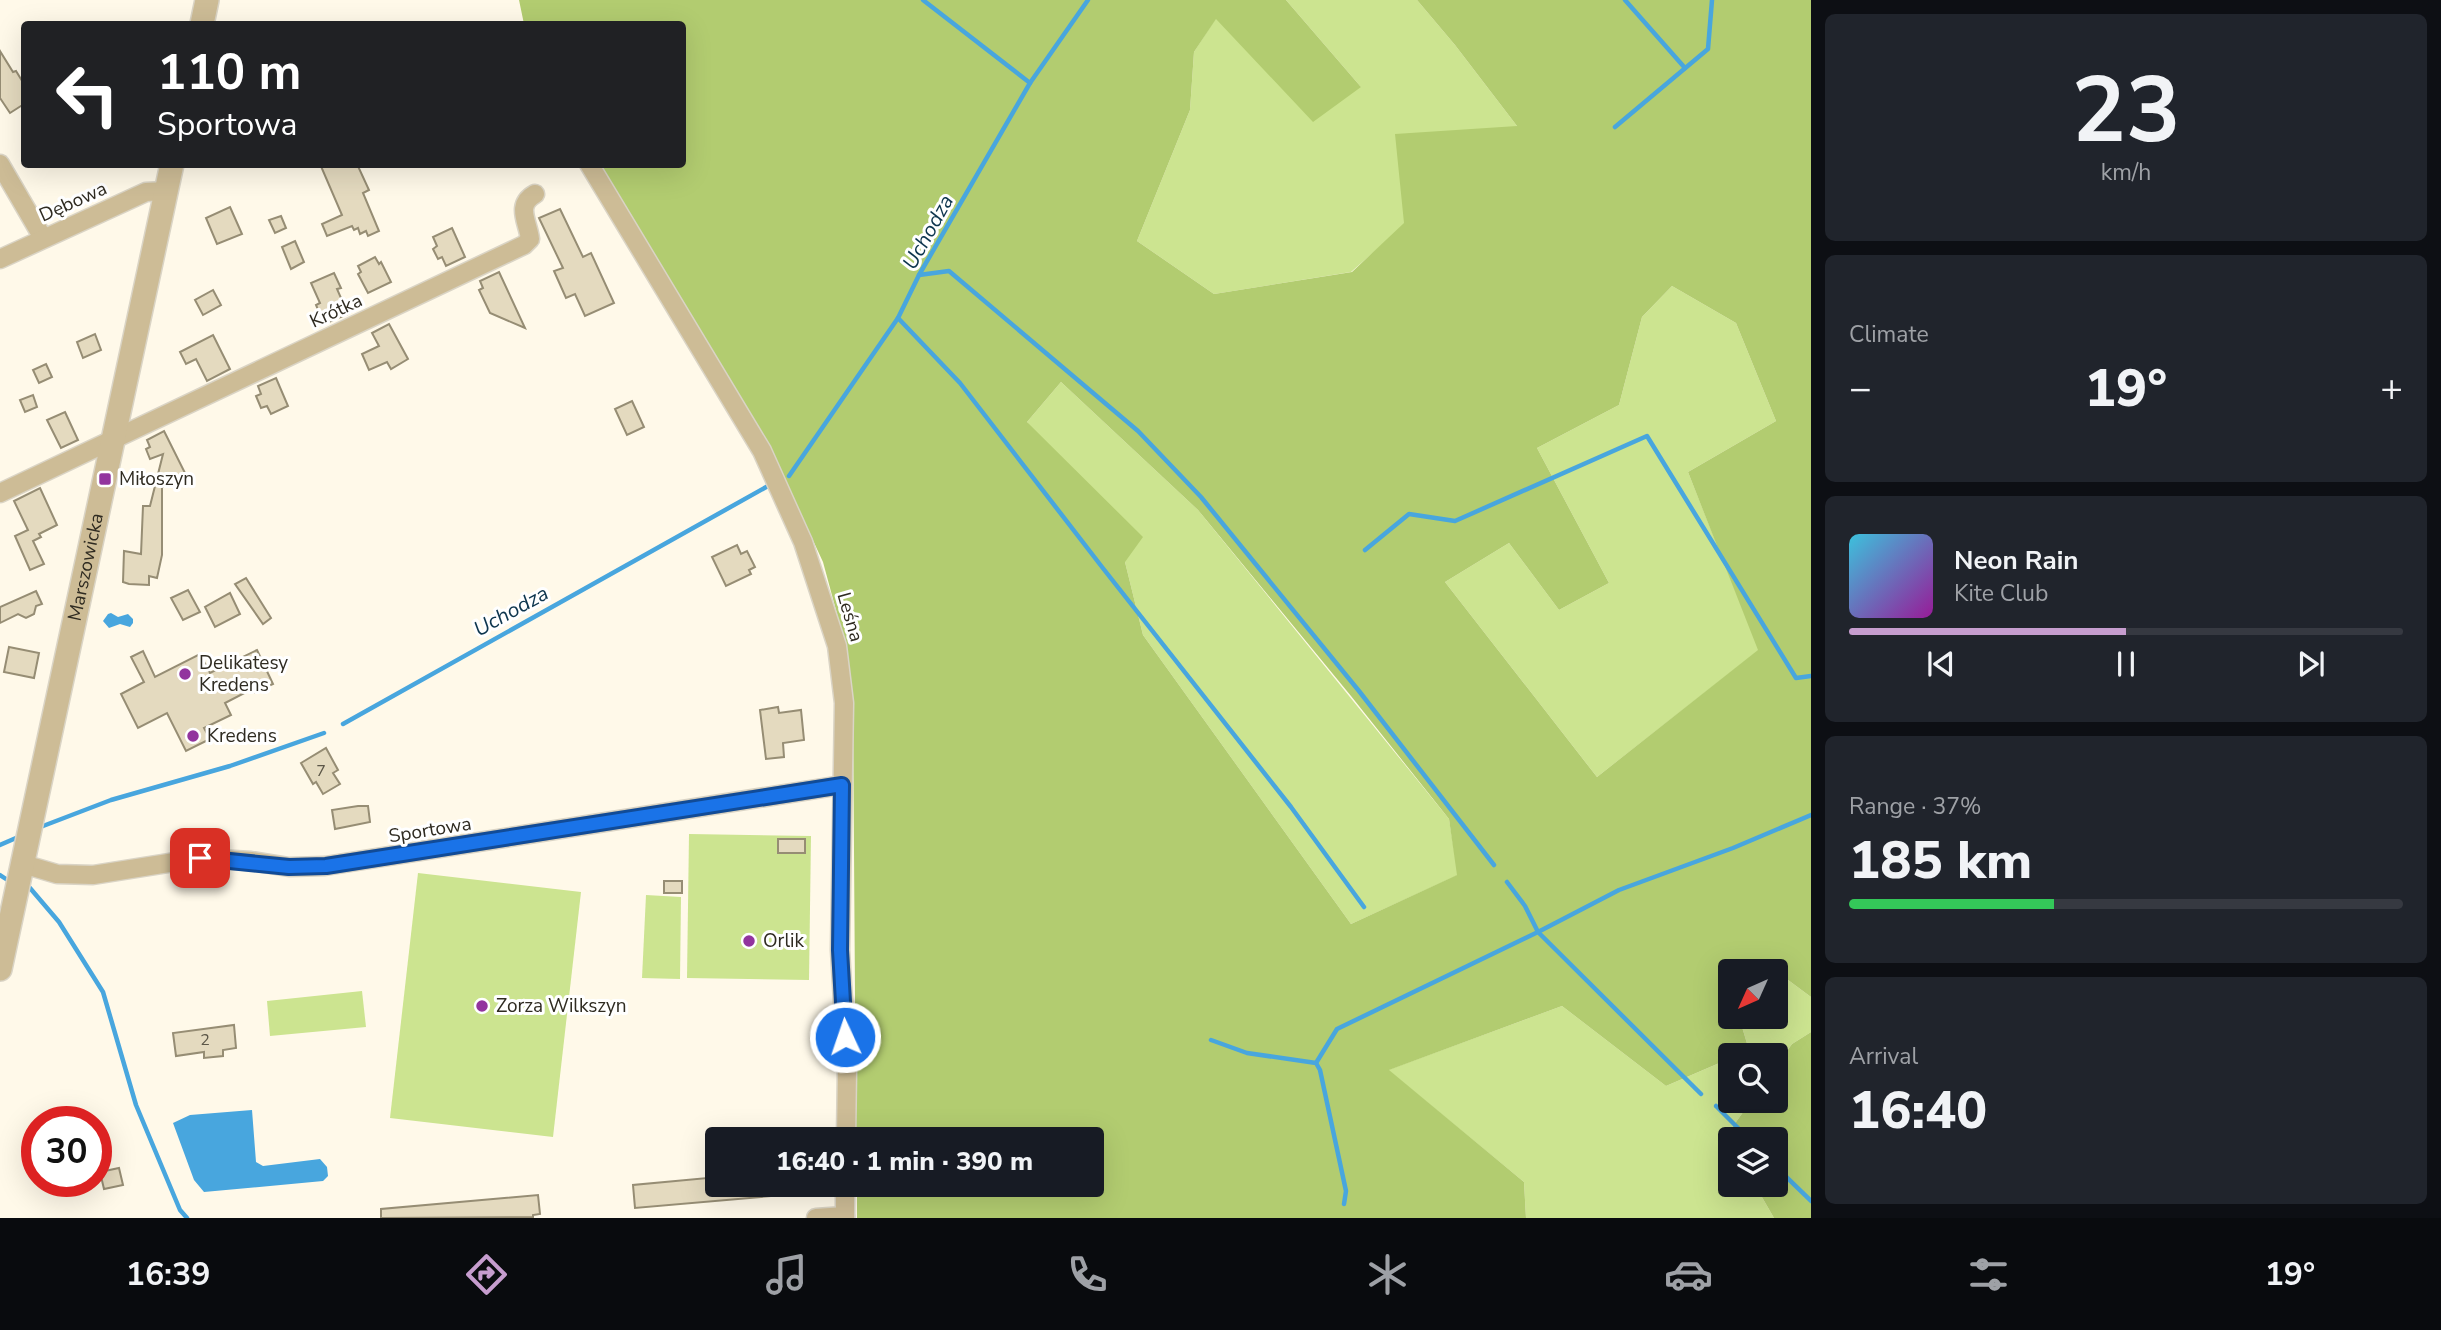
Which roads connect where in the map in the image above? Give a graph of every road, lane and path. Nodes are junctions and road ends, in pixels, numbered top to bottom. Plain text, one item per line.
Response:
1 (207, 0) edge
2 (203, 21) edge
3 (0, 164) edge
4 (171, 168) edge
5 (591, 168) edge
6 (166, 191) junction
7 (535, 194) dead end
8 (43, 238) junction
9 (0, 260) edge
10 (113, 441) junction
11 (0, 493) edge
12 (842, 785) junction
13 (23, 864) junction
14 (0, 969) edge
15 (846, 1127) edge
16 (845, 1197) edge
17 (845, 1217) edge
18 (816, 1218) edge

1 - 2 street
3 - 8 street
4 - 6 street, Marszowicka
5 - 12 street, Leśna
6 - 8 street, Dębowa
6 - 10 street, Marszowicka
7 - 10 street, Krótka
8 - 9 street, Dębowa
10 - 11 street
10 - 13 street, Marszowicka
12 - 13 street, Sportowa
12 - 15 street, Leśna
13 - 14 street, Marszowicka
16 - 17 street
17 - 18 street

